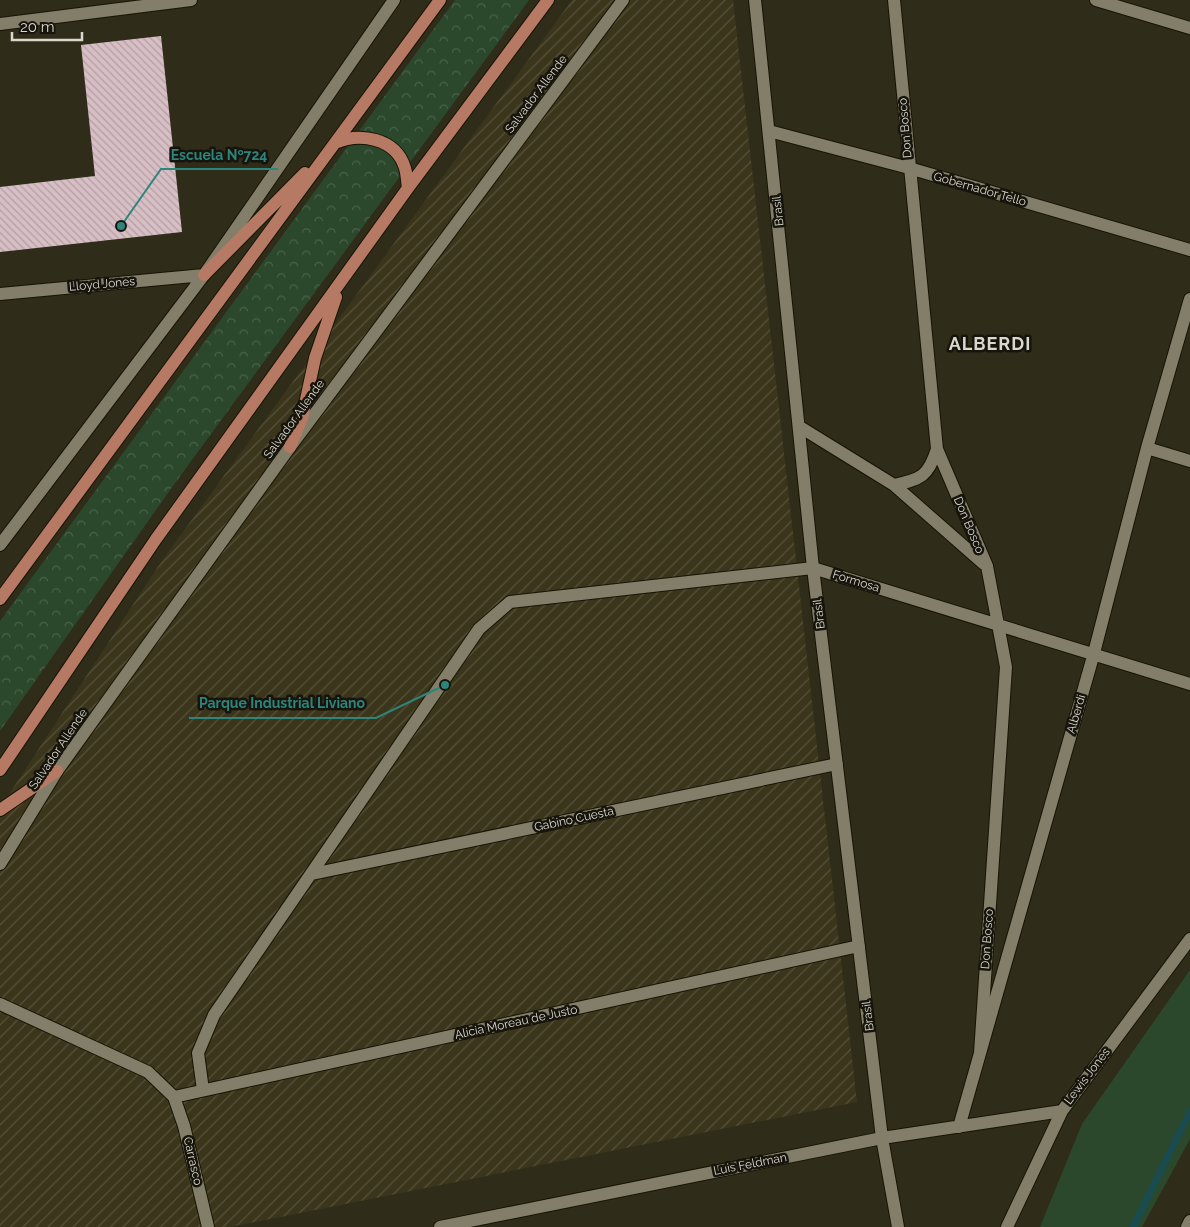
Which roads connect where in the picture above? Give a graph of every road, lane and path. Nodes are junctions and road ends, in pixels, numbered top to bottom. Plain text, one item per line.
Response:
1 (190, 0) edge
2 (379, 0) edge
3 (394, 0) edge
4 (440, 0) edge
5 (548, 0) edge
6 (623, 0) edge
7 (755, 0) edge
8 (894, 0) edge
9 (1096, 0) edge
10 (380, 18) junction
11 (0, 24) edge
12 (1190, 28) edge
13 (770, 131) junction
14 (335, 142) junction
15 (909, 168) junction
16 (408, 188) junction
17 (1190, 250) edge
18 (204, 275) junction
19 (341, 282) junction
20 (0, 294) edge
21 (1190, 299) edge
22 (800, 428) junction
23 (290, 447) junction
24 (1147, 448) junction
25 (937, 449) junction
26 (1190, 461) edge
27 (894, 485) junction
28 (0, 545) edge
29 (987, 566) junction
30 (813, 568) junction
31 (0, 599) edge
32 (1000, 626) junction
33 (1094, 653) junction
34 (1190, 684) edge
35 (837, 764) junction
36 (0, 770) edge
37 (58, 771) junction
38 (0, 810) edge
39 (0, 864) edge
40 (312, 874) junction
41 (1190, 939) edge
42 (859, 946) junction
43 (0, 1004) edge
44 (980, 1053) junction
45 (203, 1090) junction
46 (174, 1097) junction
47 (1062, 1111) junction
48 (959, 1127) junction
49 (882, 1138) junction
50 (1190, 1221) edge
51 (208, 1227) edge
52 (440, 1227) edge
53 (898, 1227) edge
54 (1007, 1227) edge
55 (1187, 1227) edge

1 - 11 street
2 - 10 street
3 - 10 street
4 - 14 main road
5 - 16 main road
6 - 23 street, Salvador Allende
7 - 13 street, Brasil
8 - 15 street, Don Bosco
9 - 12 street
10 - 18 street
13 - 15 street, Gobernador Tello
13 - 22 street, Brasil
14 - 16 main road
14 - 18 main road
14 - 31 main road
15 - 17 street, Gobernador Tello
15 - 25 street, Don Bosco
16 - 19 main road
18 - 20 street, Lloyd Jones
18 - 28 street
19 - 23 main road
19 - 36 main road
21 - 24 street, Alberdi
22 - 27 street
22 - 30 street, Brasil
23 - 37 street, Salvador Allende
24 - 26 street
24 - 33 street, Alberdi
25 - 27 street
25 - 29 street, Don Bosco
27 - 29 street
29 - 32 street, Don Bosco
30 - 32 street, Formosa
30 - 35 street, Brasil
30 - 40 street, Formosa
32 - 33 street, Formosa
32 - 44 street, Don Bosco
33 - 34 street, Formosa
33 - 44 street, Alberdi
35 - 40 street, Gabino Cuesta
35 - 42 street, Brasil
37 - 38 main road
37 - 39 street, Salvador Allende
40 - 45 street
41 - 47 street, Lewis Jones
42 - 45 street, Alicia Moreau de Justo
42 - 49 street, Brasil
43 - 46 street
44 - 48 street, Alberdi
45 - 46 street, Alicia Moreau de Justo
46 - 51 street, Carrasco
47 - 48 street, Luis Feldman
47 - 54 street, Lewis Jones
48 - 49 street, Luis Feldman
49 - 52 street, Luis Feldman
49 - 53 street, Brasil
50 - 55 street

